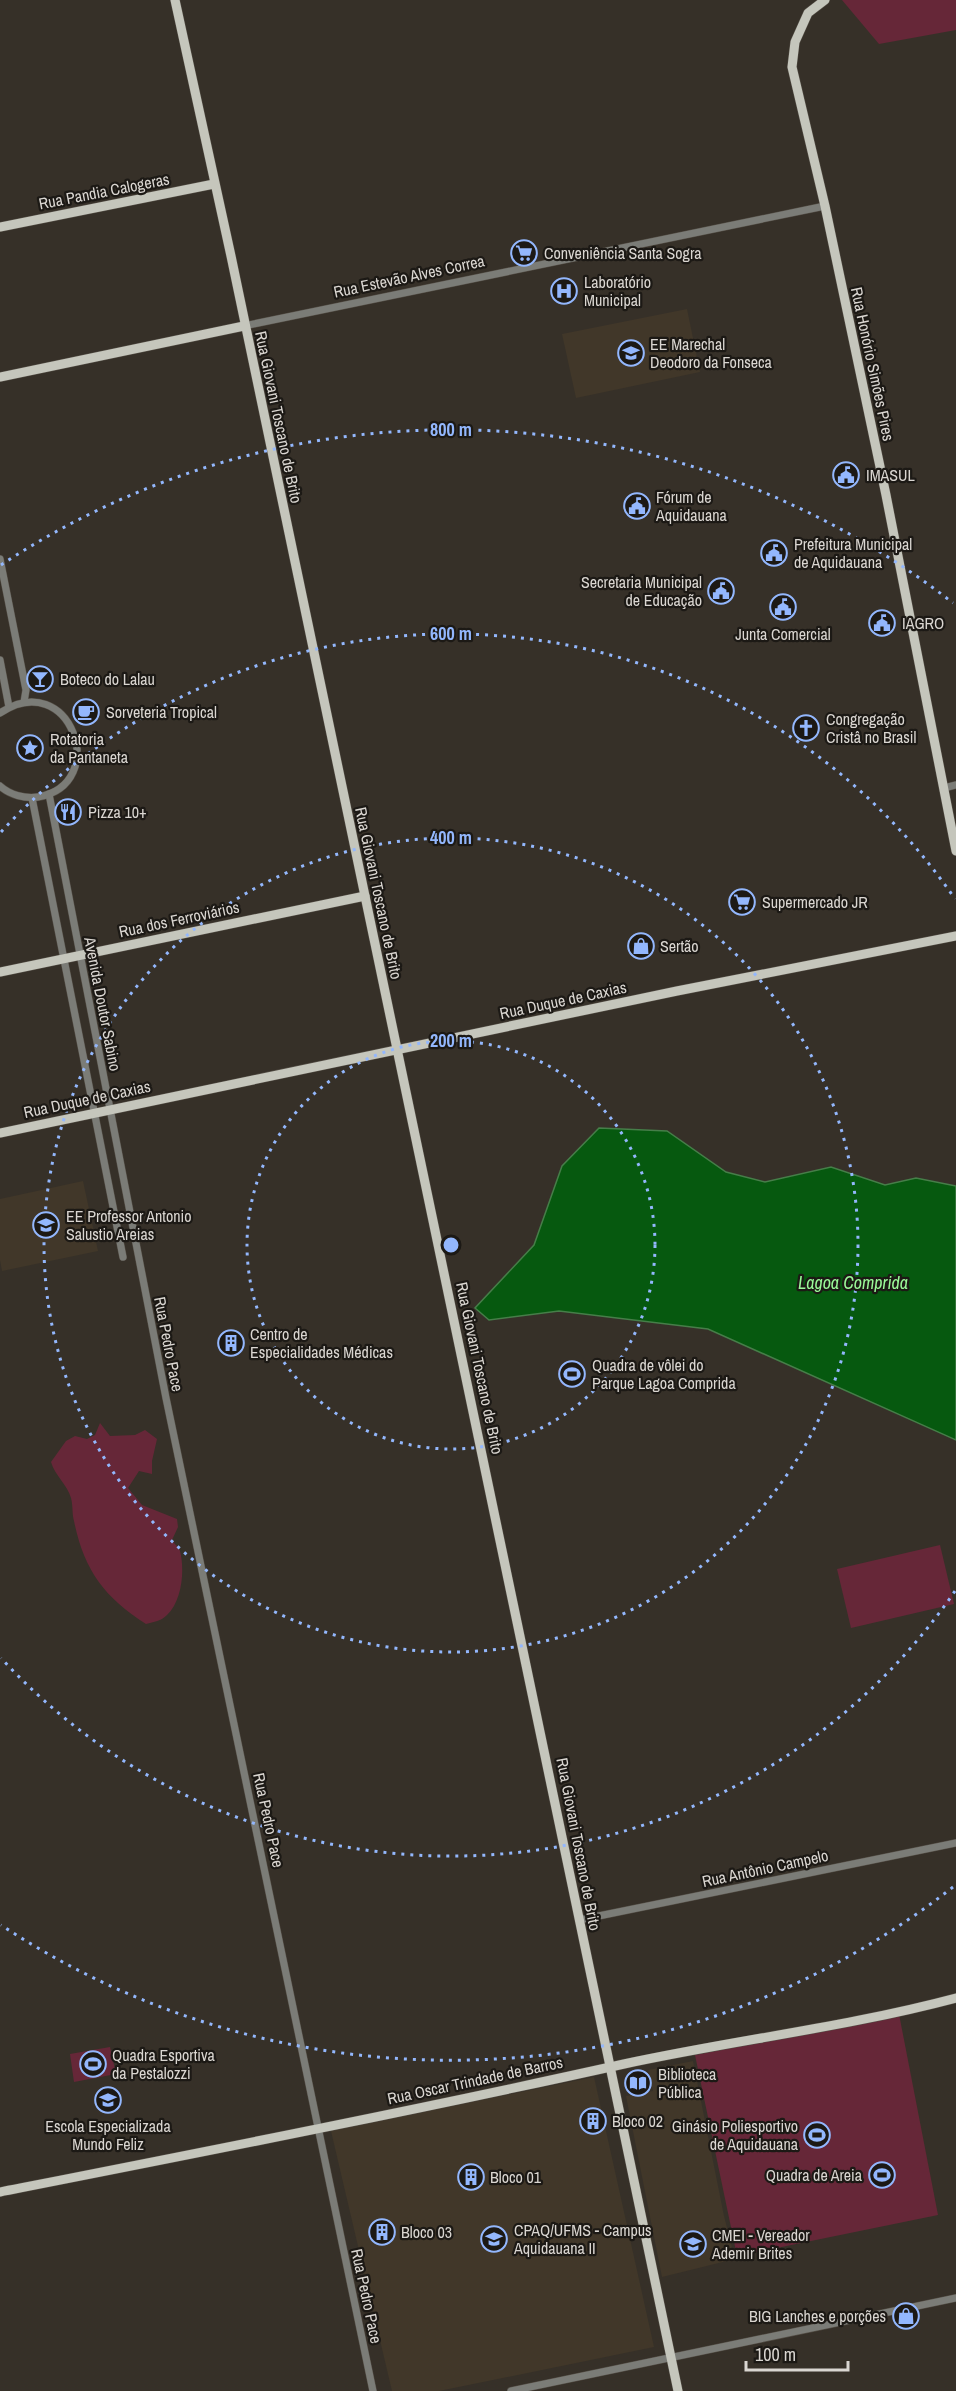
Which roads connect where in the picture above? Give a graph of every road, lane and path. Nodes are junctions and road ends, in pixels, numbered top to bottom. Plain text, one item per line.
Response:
1 (175, 0) edge
2 (825, 0) edge
3 (214, 184) junction
4 (825, 206) junction
5 (0, 227) edge
6 (244, 326) junction
7 (0, 377) edge
8 (0, 559) edge
9 (0, 660) edge
10 (24, 702) junction
11 (9, 707) junction
12 (0, 713) edge
13 (956, 785) edge
14 (0, 786) edge
15 (944, 788) junction
16 (49, 794) junction
17 (33, 798) junction
18 (956, 850) edge
19 (365, 896) junction
20 (956, 936) edge
21 (80, 956) junction
22 (64, 959) junction
23 (0, 972) edge
24 (397, 1051) junction
25 (109, 1109) junction
26 (94, 1112) junction
27 (0, 1133) edge
28 (137, 1254) joint
29 (123, 1257) dead end
30 (956, 1843) edge
31 (579, 1920) junction
32 (956, 1998) edge
33 (611, 2068) junction
34 (319, 2128) junction
35 (0, 2192) edge
36 (956, 2298) edge
37 (671, 2358) junction
38 (373, 2391) edge
39 (511, 2391) edge
40 (678, 2391) edge

1 - 3 main road, Rua Giovani Toscano de Brito
2 - 4 main road, Rua Honório Simões Pires
3 - 5 main road, Rua Pandia Calogeras
3 - 6 main road, Rua Giovani Toscano de Brito
4 - 6 street, Rua Estevão Alves Correa
4 - 15 main road, Rua Honório Simões Pires
6 - 7 main road, Rua Estevão Alves Correa
6 - 19 main road, Rua Giovani Toscano de Brito
8 - 10 street
9 - 11 street
10 - 11 street
10 - 16 street
11 - 12 street
13 - 15 street
14 - 17 street
15 - 18 main road, Rua Honório Simões Pires
16 - 17 street
16 - 21 street, Avenida Doutor Sabino
17 - 22 street, Avenida Doutor Sabino
19 - 21 main road, Rua dos Ferroviários
19 - 24 main road, Rua Giovani Toscano de Brito
20 - 24 main road, Rua Duque de Caxias
21 - 22 main road, Rua dos Ferroviários
21 - 25 street, Avenida Doutor Sabino
22 - 23 main road, Rua dos Ferroviários
22 - 26 street, Avenida Doutor Sabino
24 - 25 main road, Rua Duque de Caxias
24 - 31 main road, Rua Giovani Toscano de Brito
25 - 26 main road, Rua Duque de Caxias
25 - 28 street, Avenida Doutor Sabino
26 - 27 main road, Rua Duque de Caxias
26 - 29 street, Avenida Doutor Sabino
28 - 34 street, Rua Pedro Pace
30 - 31 street, Rua Antônio Campelo
31 - 33 main road, Rua Giovani Toscano de Brito
32 - 33 main road, Rua Oscar Trindade de Barros
33 - 34 main road, Rua Oscar Trindade de Barros
33 - 37 main road, Rua Giovani Toscano de Brito
34 - 35 main road, Rua Oscar Trindade de Barros
34 - 38 street, Rua Pedro Pace
36 - 37 street
37 - 39 street
37 - 40 main road, Rua Giovani Toscano de Brito

